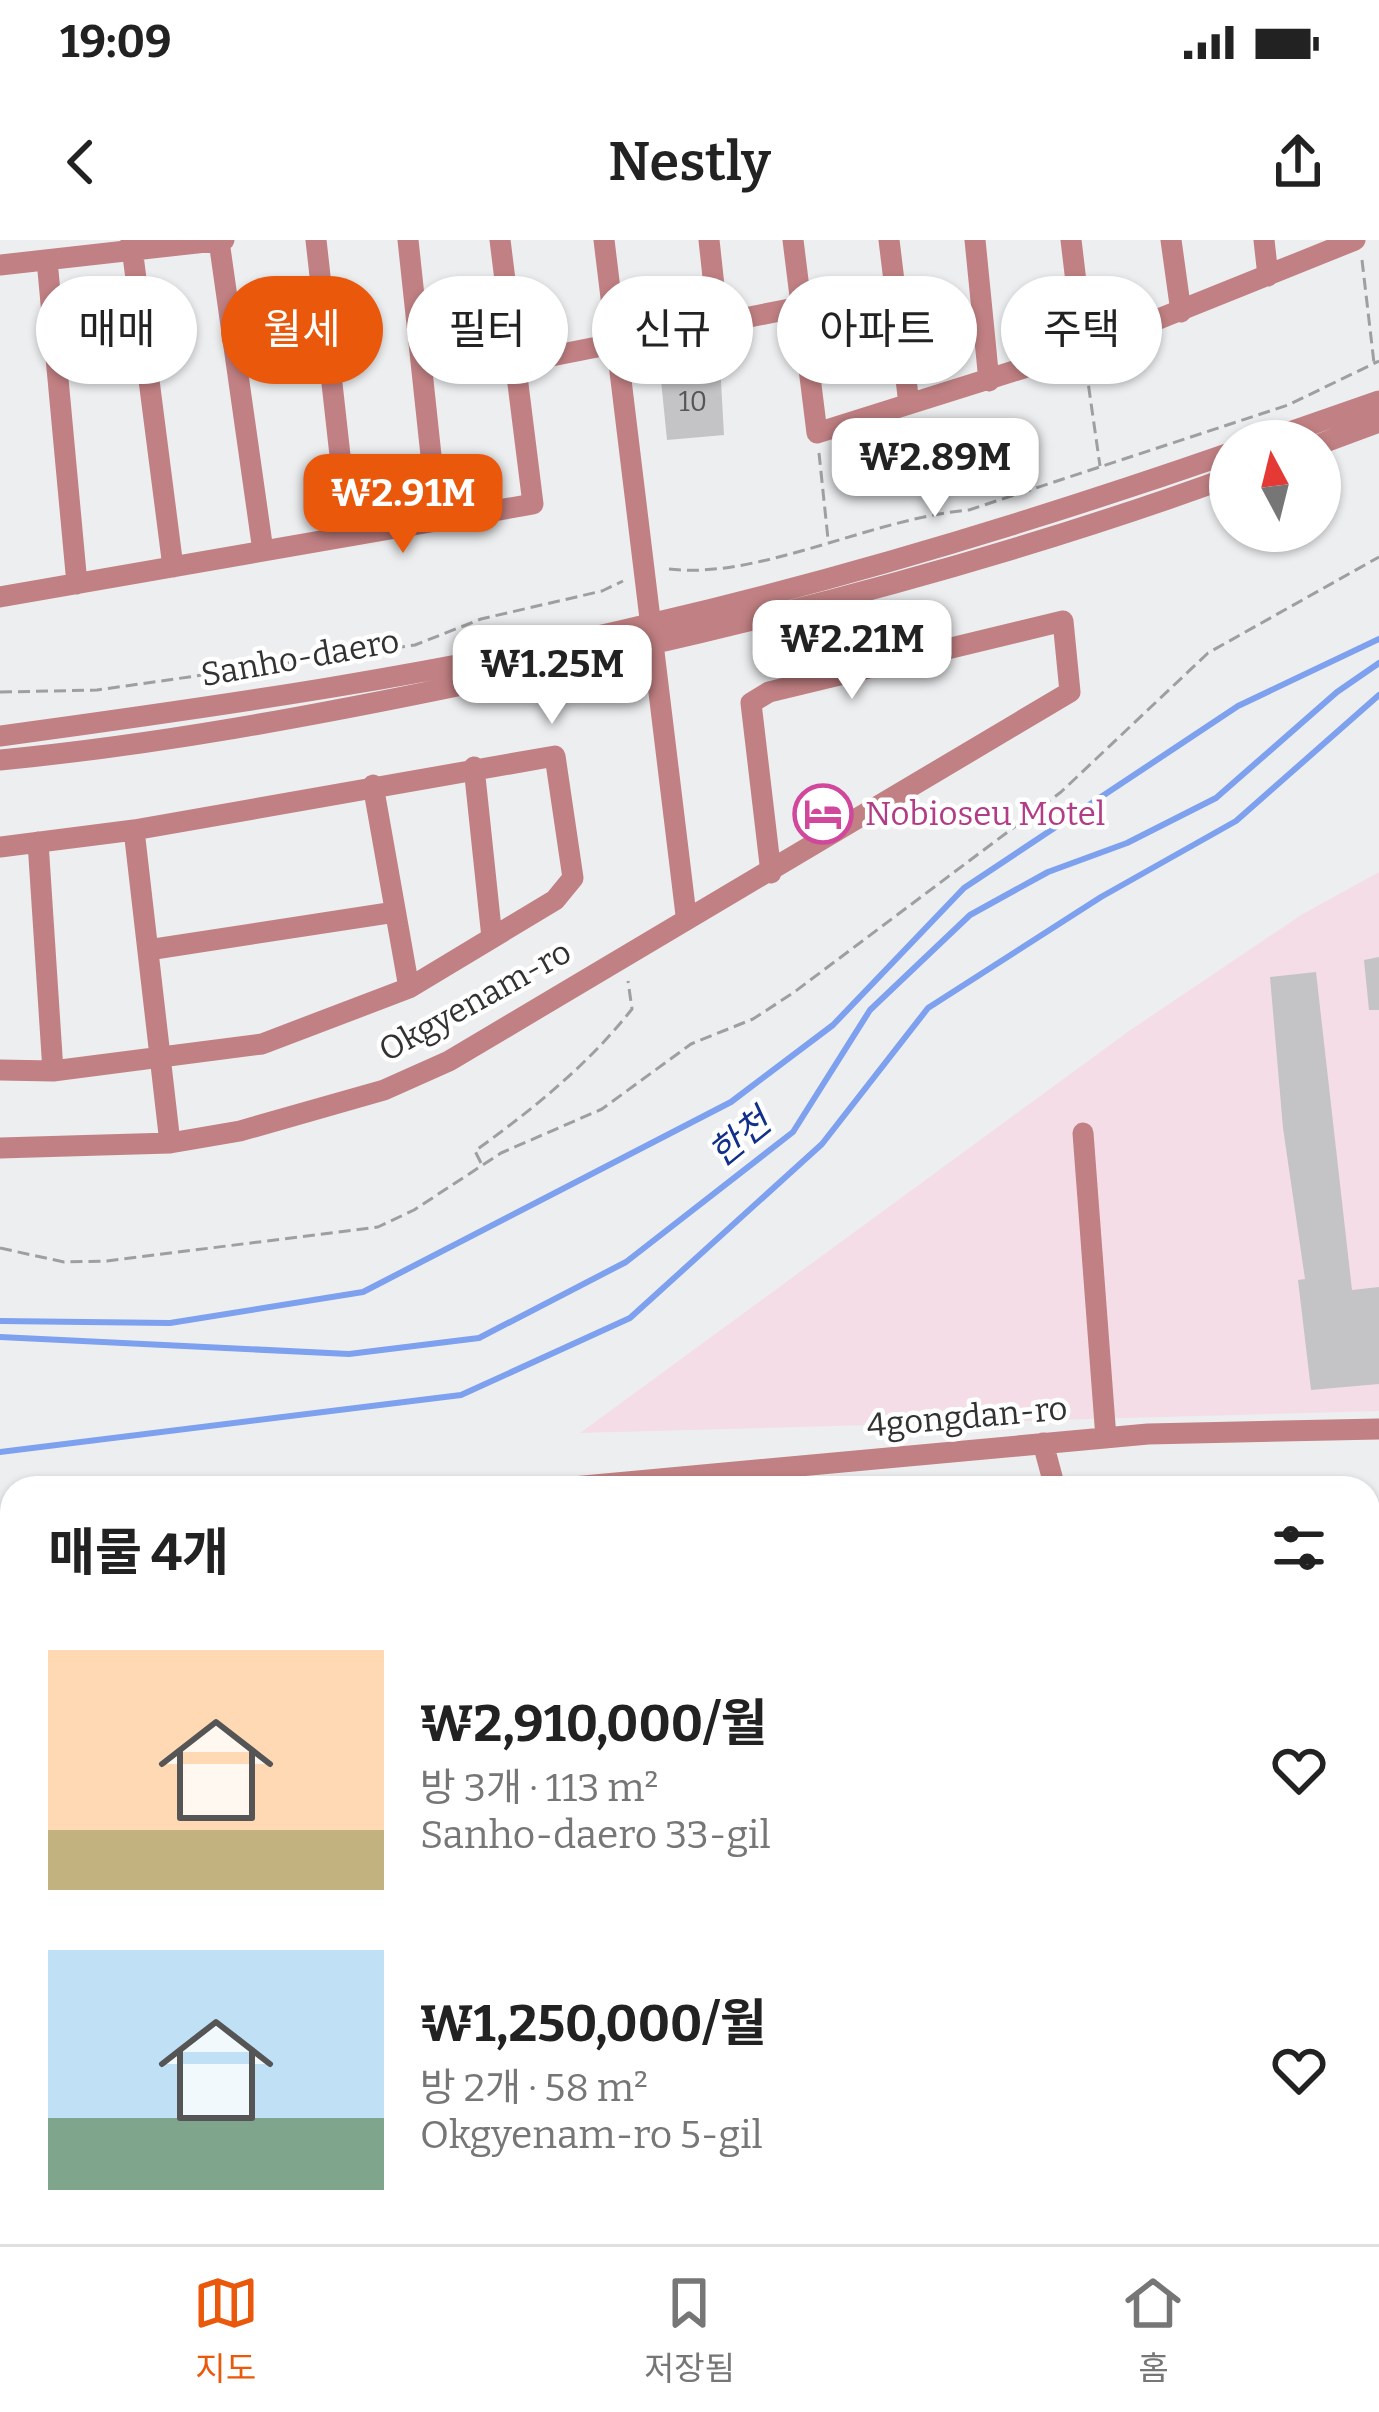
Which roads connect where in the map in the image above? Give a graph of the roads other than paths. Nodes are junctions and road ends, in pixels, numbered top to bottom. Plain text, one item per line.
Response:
1 (222, 240) edge
2 (316, 240) edge
3 (408, 240) edge
4 (500, 240) edge
5 (604, 240) edge
6 (710, 240) edge
7 (793, 240) edge
8 (890, 240) edge
9 (975, 240) edge
10 (1070, 240) edge
11 (1171, 240) edge
12 (1264, 240) edge
13 (132, 245) edge
14 (1358, 250) edge
15 (47, 260) junction
16 (0, 265) edge
17 (504, 276) edge
18 (608, 276) edge
19 (713, 276) edge
20 (797, 276) edge
21 (1075, 276) edge
22 (1268, 276) junction
23 (1181, 312) junction
24 (1162, 319) edge
25 (1001, 377) edge
26 (989, 381) junction
27 (518, 384) edge
28 (621, 384) edge
29 (810, 384) edge
30 (1379, 401) edge
31 (909, 404) junction
32 (1324, 420) edge
33 (1379, 422) edge
34 (1341, 436) edge
35 (1209, 460) edge
36 (1209, 483) edge
37 (438, 520) junction
38 (349, 536) junction
39 (263, 551) junction
40 (173, 567) junction
41 (77, 584) junction
42 (0, 597) edge
43 (652, 635) junction
44 (0, 736) edge
45 (0, 760) edge
46 (474, 767) junction
47 (373, 785) junction
48 (134, 830) junction
49 (38, 842) junction
50 (0, 847) edge
51 (771, 873) junction
52 (395, 911) junction
53 (686, 915) junction
54 (492, 938) junction
55 (148, 950) junction
56 (410, 988) junction
57 (160, 1057) junction
58 (0, 1070) edge
59 (53, 1071) junction
60 (1083, 1133) dead end
61 (170, 1142) junction
62 (0, 1148) edge
63 (1379, 1429) edge
64 (1106, 1438) junction
65 (1043, 1443) junction
66 (690, 1476) edge
67 (1052, 1476) edge

1 - 13 street
1 - 39 street
2 - 38 street
3 - 37 street
4 - 17 street
5 - 18 street
6 - 19 street
7 - 20 street
8 - 31 street
9 - 26 street
10 - 21 street
11 - 23 street
12 - 22 street
13 - 15 street
13 - 40 street
14 - 22 street
15 - 16 street
15 - 41 street
22 - 23 street
23 - 24 street
25 - 26 street
26 - 31 street
27 - 37 street
28 - 43 street
29 - 31 street
30 - 32 street
33 - 34 street
35 - 43 street, Sanho-daero
36 - 43 street, Sanho-daero
37 - 38 street
38 - 39 street
39 - 40 street
40 - 41 street
41 - 42 street
43 - 44 street, Sanho-daero
43 - 45 street, Sanho-daero
43 - 53 street
46 - 47 street
46 - 54 street
46 - 54 street
47 - 48 street
47 - 52 street
48 - 49 street
48 - 55 street
49 - 50 street
49 - 59 street
51 - 51 street, Okgyenam-ro
51 - 53 street, Okgyenam-ro
52 - 55 street
52 - 56 street
53 - 61 street, Okgyenam-ro
54 - 56 street
55 - 57 street
56 - 57 street
57 - 59 street
57 - 61 street
58 - 59 street
60 - 64 street
61 - 62 street, Okgyenam-ro
63 - 64 street, 4gongdan-ro
64 - 65 street, 4gongdan-ro
65 - 66 street, 4gongdan-ro
65 - 67 street

